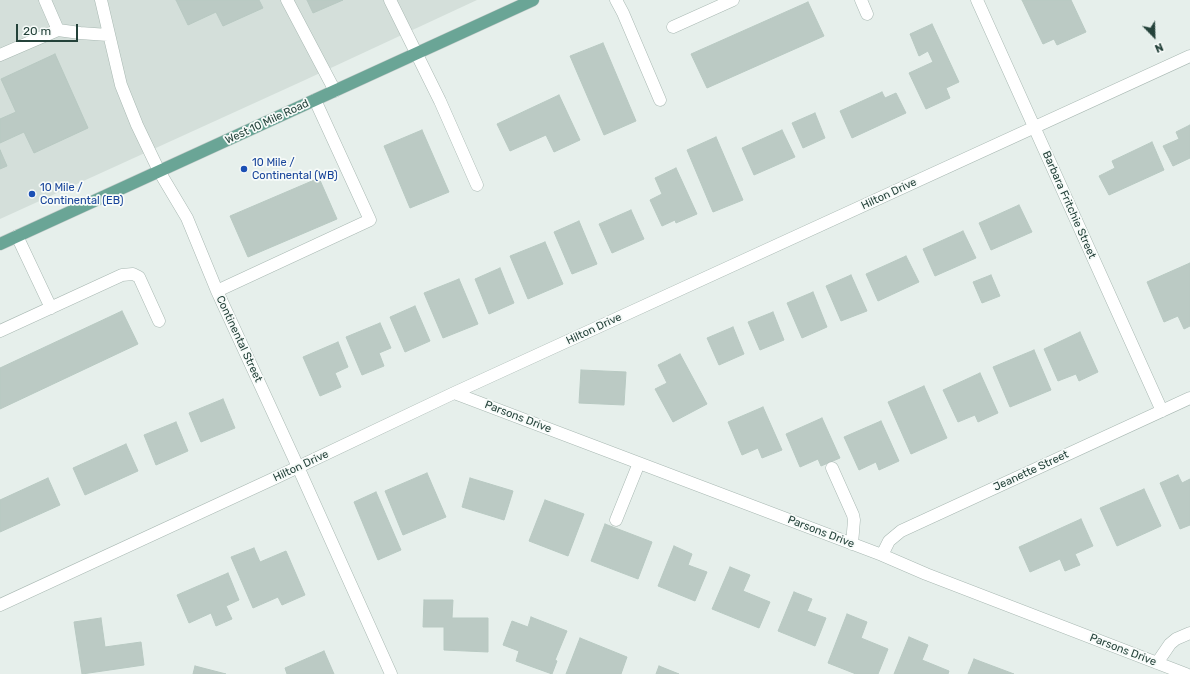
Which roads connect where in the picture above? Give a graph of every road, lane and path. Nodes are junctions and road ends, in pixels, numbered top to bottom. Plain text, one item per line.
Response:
1 (45, 0) edge
2 (101, 0) edge
3 (287, 0) edge
4 (390, 0) edge
5 (533, 0) edge
6 (616, 0) edge
7 (733, 0) edge
8 (861, 0) edge
9 (977, 0) edge
10 (512, 4) edge
11 (867, 14) dead end
12 (674, 27) dead end
13 (58, 30) junction
14 (108, 35) junction
15 (416, 54) junction
16 (0, 55) edge
17 (1190, 56) edge
18 (335, 91) junction
19 (314, 100) junction
20 (660, 100) dead end
21 (1034, 127) junction
22 (159, 171) junction
23 (477, 185) dead end
24 (17, 236) junction
25 (0, 244) edge
26 (217, 292) junction
27 (50, 308) junction
28 (159, 321) dead end
29 (0, 331) edge
30 (454, 393) junction
31 (1190, 398) edge
32 (1162, 411) junction
33 (639, 463) junction
34 (298, 467) junction
35 (832, 468) dead end
36 (616, 520) dead end
37 (852, 544) junction
38 (882, 555) junction
39 (0, 605) edge
40 (1190, 633) edge
41 (1157, 663) junction
42 (391, 674) edge
43 (1186, 674) edge

1 - 13 street
2 - 14 street, Continental Street
3 - 18 street
4 - 15 street
5 - 10 main road, West 10 Mile Road
6 - 20 street
7 - 12 street
8 - 11 street
9 - 21 street, Barbara Fritchie Street
10 - 15 main road, West 10 Mile Road
13 - 14 street
13 - 16 street
14 - 22 street, Continental Street
15 - 18 main road, West 10 Mile Road
15 - 23 street
17 - 21 street, Hilton Drive
18 - 19 main road, West 10 Mile Road
19 - 22 main road, West 10 Mile Road
19 - 26 street
21 - 30 street, Hilton Drive
21 - 32 street, Barbara Fritchie Street
22 - 24 main road, West 10 Mile Road
22 - 26 street, Continental Street
24 - 25 main road, West 10 Mile Road
24 - 27 street
26 - 34 street, Continental Street
27 - 28 street
27 - 29 street
30 - 33 street, Parsons Drive
30 - 34 street, Hilton Drive
31 - 32 street, Jeanette Street
32 - 38 street, Jeanette Street
33 - 36 street
33 - 37 street, Parsons Drive
34 - 39 street, Hilton Drive
34 - 42 street, Continental Street
35 - 37 street
37 - 38 street, Parsons Drive
38 - 41 street, Parsons Drive
40 - 41 street
41 - 43 street, Parsons Drive

